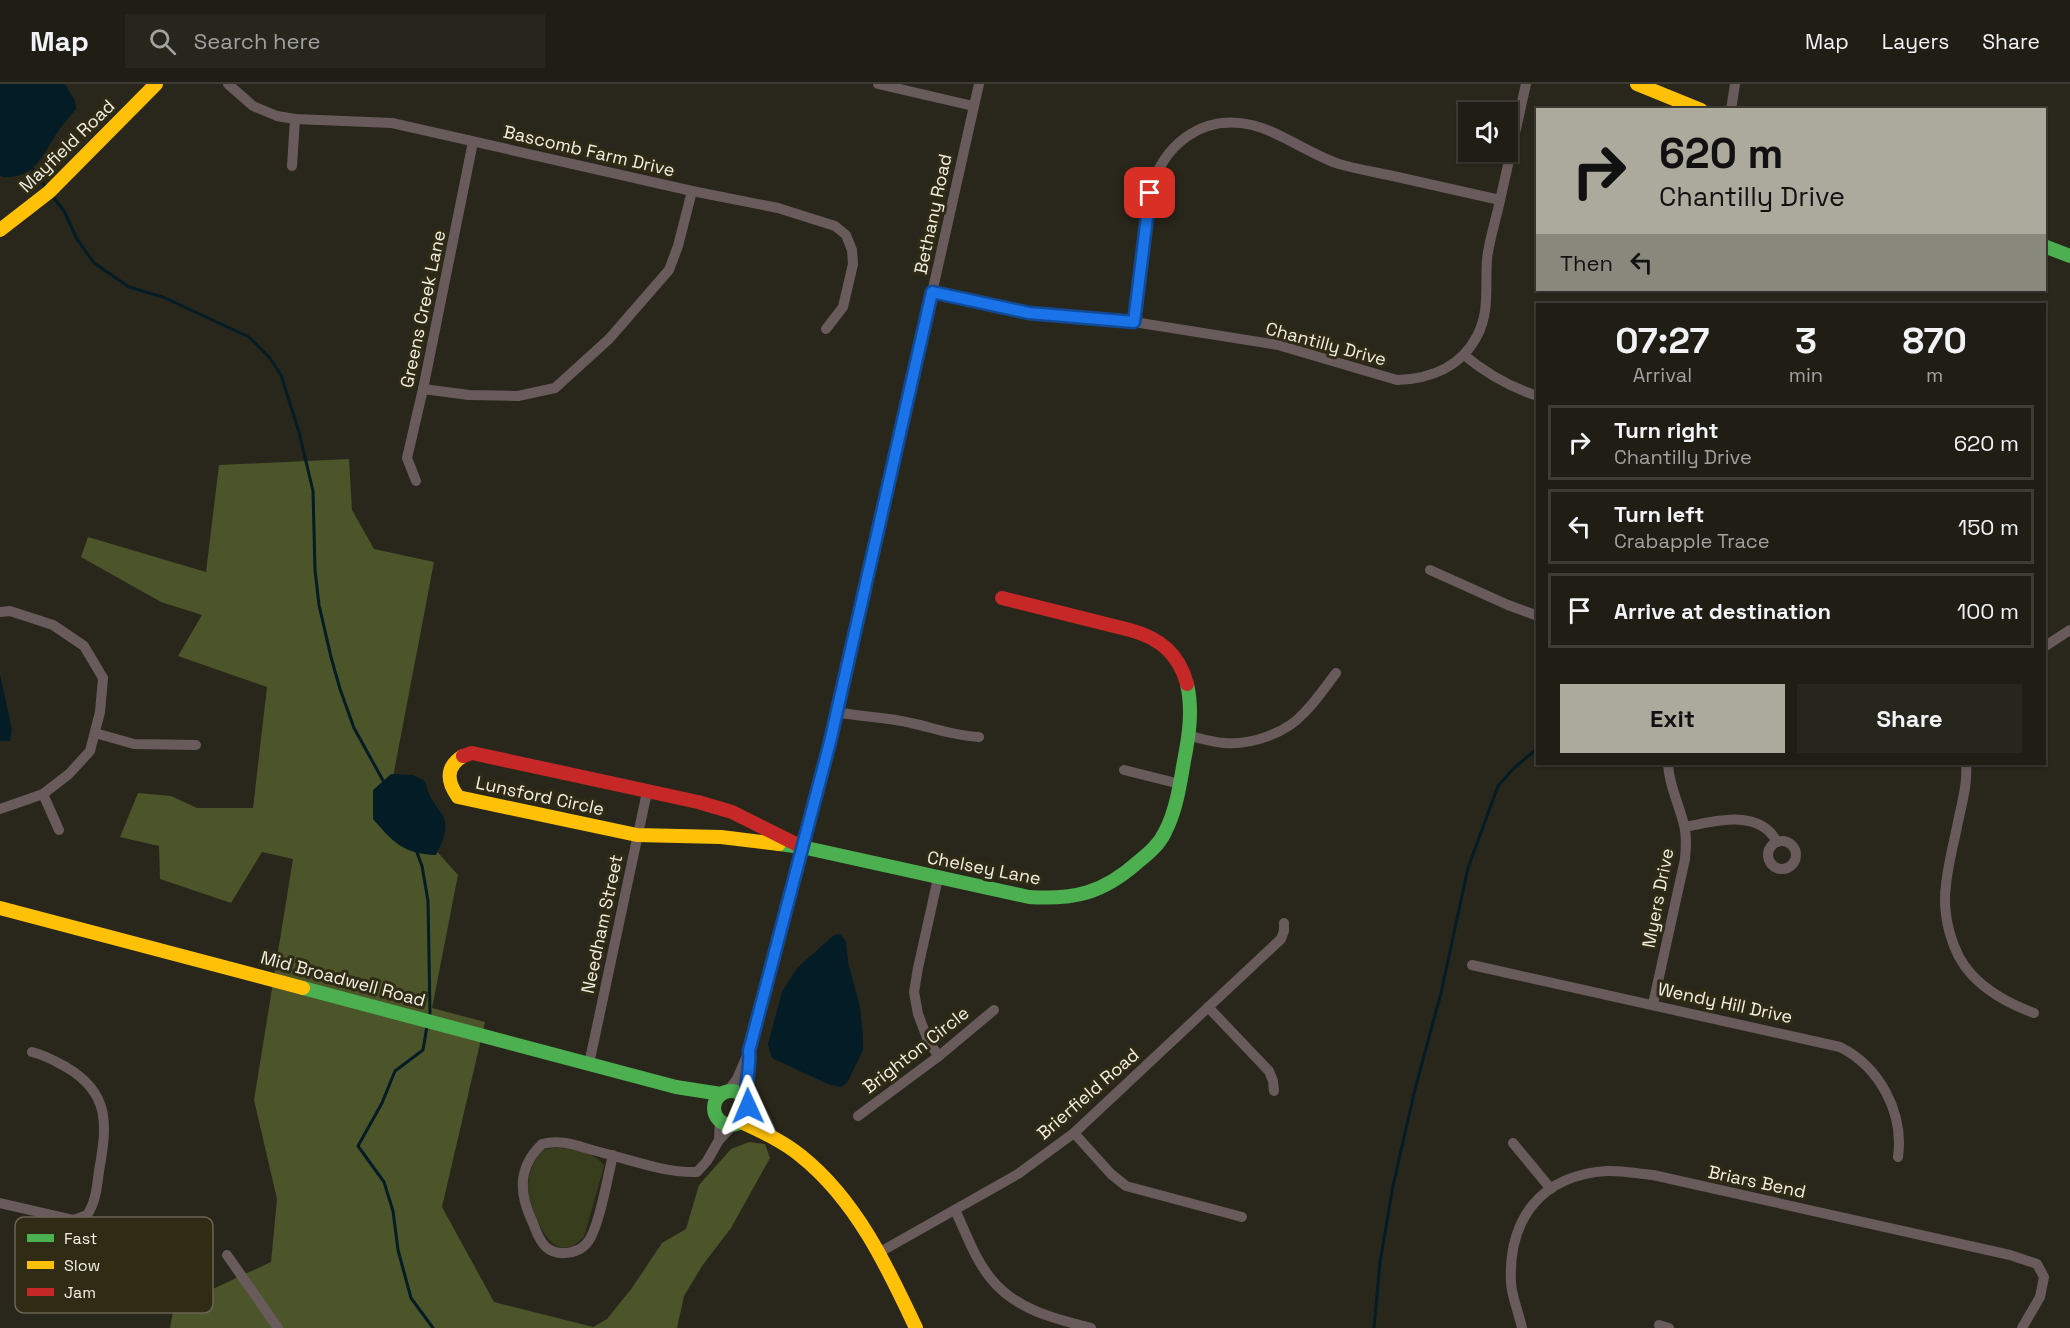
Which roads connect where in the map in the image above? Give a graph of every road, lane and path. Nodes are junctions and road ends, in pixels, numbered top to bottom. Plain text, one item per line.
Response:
1 (156, 84) edge
2 (228, 84) edge
3 (878, 84) edge
4 (979, 84) edge
5 (1526, 84) edge
6 (1637, 84) edge
7 (1735, 84) edge
8 (892, 85) edge
9 (973, 106) junction
10 (1696, 108) edge
11 (1731, 108) edge
12 (295, 119) junction
13 (474, 141) junction
14 (292, 166) dead end
15 (692, 191) junction
16 (1500, 200) junction
17 (0, 230) edge
18 (2046, 247) edge
19 (2070, 256) edge
20 (932, 292) junction
21 (1134, 322) junction
22 (826, 329) dead end
23 (1464, 355) junction
24 (423, 389) junction
25 (1536, 395) edge
26 (416, 481) dead end
27 (1430, 570) dead end
28 (1002, 598) dead end
29 (0, 612) edge
30 (1536, 615) edge
31 (2070, 630) edge
32 (2046, 646) edge
33 (1336, 673) dead end
34 (836, 712) junction
35 (95, 733) junction
36 (1187, 735) junction
37 (980, 737) dead end
38 (196, 745) dead end
39 (1668, 765) edge
40 (1966, 765) edge
41 (1124, 770) dead end
42 (1180, 784) junction
43 (647, 792) junction
44 (43, 794) junction
45 (0, 809) edge
46 (1685, 827) junction
47 (59, 830) dead end
48 (638, 835) junction
49 (1777, 843) dead end
50 (802, 847) junction
51 (938, 878) junction
52 (0, 908) edge
53 (1284, 923) dead end
54 (1472, 965) dead end
55 (1653, 1004) junction
56 (1208, 1007) junction
57 (994, 1010) dead end
58 (2034, 1013) dead end
59 (749, 1051) junction
60 (32, 1052) dead end
61 (939, 1056) junction
62 (589, 1064) junction
63 (676, 1087) junction
64 (1274, 1091) dead end
65 (725, 1093) junction
66 (747, 1104) junction
67 (717, 1116) junction
68 (858, 1116) dead end
69 (738, 1123) junction
70 (1074, 1132) junction
71 (777, 1137) junction
72 (719, 1140) junction
73 (1513, 1143) dead end
74 (613, 1155) junction
75 (1898, 1157) dead end
76 (1551, 1189) junction
77 (0, 1203) edge
78 (955, 1210) junction
79 (61, 1217) edge
80 (82, 1217) edge
81 (1242, 1217) dead end
82 (880, 1252) junction
83 (227, 1255) dead end
84 (278, 1328) edge
85 (916, 1328) edge
86 (1091, 1328) edge
87 (1522, 1328) edge
88 (2022, 1328) edge

1 - 17 street, Mayfield Road
2 - 12 street, Bascomb Farm Drive
3 - 8 street
4 - 9 street, Bethany Road
5 - 16 street, Chantilly Drive
6 - 10 street
7 - 11 street
8 - 9 street
9 - 20 street, Bethany Road
12 - 13 street, Bascomb Farm Drive
12 - 14 street
13 - 15 street, Bascomb Farm Drive
13 - 24 street, Greens Creek Lane
15 - 22 street, Bascomb Farm Drive
15 - 24 street
16 - 21 street
16 - 23 street, Chantilly Drive
18 - 19 street
20 - 21 street, Chantilly Drive
20 - 34 street, Bethany Road
21 - 23 street, Chantilly Drive
23 - 25 street
24 - 26 street, Greens Creek Lane
27 - 30 street
28 - 36 street, Chelsey Lane
29 - 35 street
31 - 32 street
33 - 36 street
34 - 37 street
34 - 50 street, Bethany Road
35 - 38 street
35 - 44 street
36 - 42 street, Chelsey Lane
39 - 46 street, Myers Drive
40 - 58 street
41 - 42 street
42 - 51 street, Chelsey Lane
43 - 48 street, Needham Street
43 - 48 street, Lunsford Circle
43 - 50 street, Lunsford Circle
44 - 45 street
44 - 47 street
46 - 49 street
46 - 55 street, Myers Drive
48 - 50 street, Lunsford Circle
48 - 62 street, Needham Street
50 - 51 street, Chelsey Lane
50 - 59 street, Bethany Road
51 - 61 street
52 - 62 street, Mid Broadwell Road
53 - 56 street, Brierfield Road
54 - 55 street, Wendy Hill Drive
55 - 75 street, Wendy Hill Drive
56 - 64 street
56 - 70 street, Brierfield Road
57 - 61 street, Brighton Circle
59 - 65 street, Bethany Road
59 - 66 street, Bethany Road
60 - 80 street
61 - 68 street, Brighton Circle
62 - 63 street, Mid Broadwell Road
63 - 65 street, Mid Broadwell Road
63 - 67 street, Mid Broadwell Road
65 - 66 street
65 - 67 street
66 - 69 street
66 - 71 street
67 - 69 street
67 - 72 street
69 - 71 street
69 - 72 street
70 - 78 street, Brierfield Road
70 - 81 street
71 - 82 street
72 - 74 street
73 - 76 street
74 - 74 street
76 - 87 street, Briars Bend
76 - 88 street, Briars Bend
77 - 79 street
78 - 82 street, Brierfield Road
78 - 86 street
82 - 85 street
83 - 84 street

